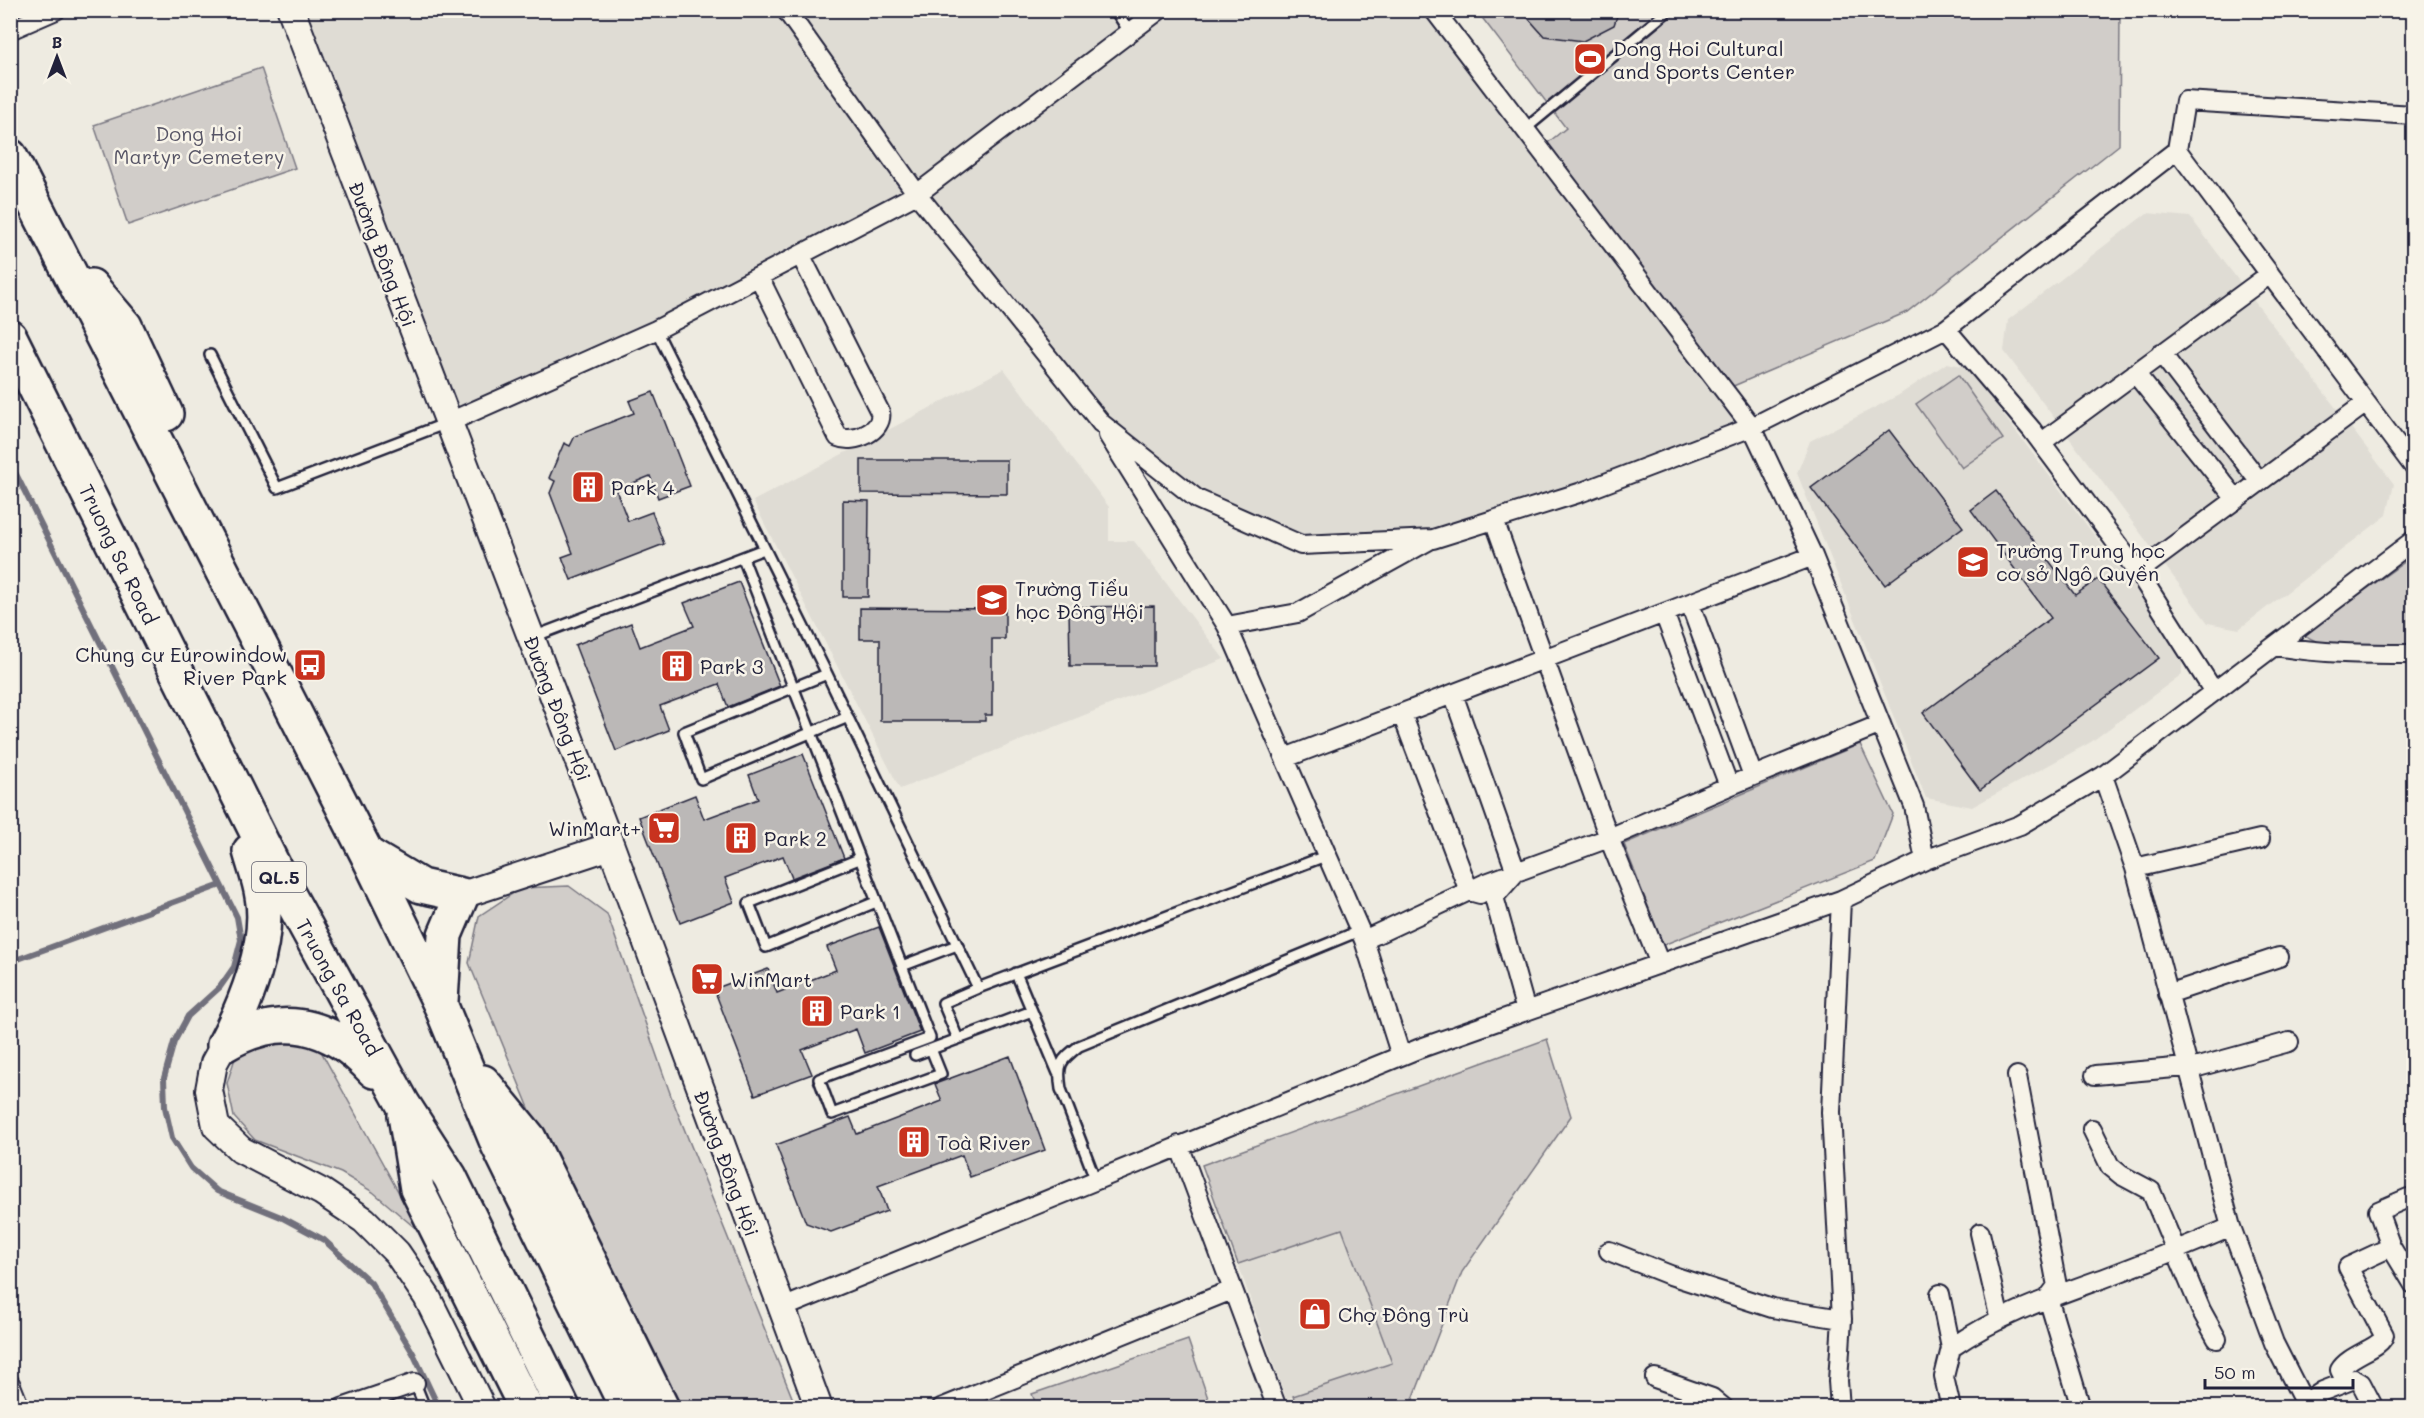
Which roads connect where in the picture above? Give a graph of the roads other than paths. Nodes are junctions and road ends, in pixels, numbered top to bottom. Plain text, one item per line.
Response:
1 (56, 10) edge
2 (291, 10) edge
3 (786, 10) edge
4 (1115, 10) edge
5 (1159, 10) edge
6 (1434, 10) edge
7 (1669, 10) edge
8 (10, 30) edge
9 (1130, 33) junction
10 (2414, 115) edge
11 (1525, 129) junction
12 (2177, 150) junction
13 (10, 156) edge
14 (917, 194) junction
15 (801, 256) junction
16 (2270, 274) junction
17 (759, 277) junction
18 (1946, 329) junction
19 (656, 330) junction
20 (10, 337) edge
21 (2161, 353) junction
22 (210, 356) dead end
23 (2135, 372) junction
24 (2366, 403) junction
25 (447, 423) junction
26 (1101, 423) junction
27 (1752, 427) junction
28 (2042, 442) junction
29 (2414, 467) edge
30 (2259, 481) junction
31 (2236, 499) junction
32 (1494, 519) junction
33 (1433, 538) junction
34 (2414, 540) edge
35 (764, 549) junction
36 (1813, 556) junction
37 (743, 558) junction
38 (2138, 572) junction
39 (1690, 603) junction
40 (1664, 613) junction
41 (1227, 627) junction
42 (531, 638) junction
43 (2275, 645) junction
44 (2414, 654) edge
45 (1546, 658) junction
46 (827, 674) junction
47 (791, 688) junction
48 (2214, 692) junction
49 (1453, 694) junction
50 (1402, 714) junction
51 (848, 717) junction
52 (1881, 724) junction
53 (810, 734) junction
54 (1285, 758) junction
55 (1754, 776) junction
56 (2103, 776) junction
57 (229, 777) junction
58 (1728, 786) junction
59 (1609, 838) junction
60 (2260, 839) dead end
61 (611, 846) junction
62 (367, 854) junction
63 (1328, 855) junction
64 (859, 860) junction
65 (1925, 860) junction
66 (2135, 868) junction
67 (1516, 872) junction
68 (1469, 891) junction
69 (462, 895) junction
70 (1494, 897) junction
71 (1841, 900) junction
72 (876, 902) junction
73 (1361, 936) junction
74 (957, 945) junction
75 (2279, 957) dead end
76 (1660, 964) junction
77 (902, 966) junction
78 (1016, 973) junction
79 (978, 988) junction
80 (2168, 994) junction
81 (441, 1006) junction
82 (1032, 1011) junction
83 (1526, 1011) junction
84 (958, 1039) junction
85 (2289, 1042) dead end
86 (224, 1044) junction
87 (932, 1049) junction
88 (458, 1052) junction
89 (915, 1055) dead end
90 (1401, 1056) junction
91 (2187, 1068) junction
92 (1058, 1073) junction
93 (2095, 1075) dead end
94 (2017, 1076) dead end
95 (403, 1104) junction
96 (2092, 1130) dead end
97 (1179, 1145) junction
98 (1096, 1181) junction
99 (2408, 1198) dead end
100 (2231, 1227) junction
101 (1980, 1233) dead end
102 (2391, 1247) junction
103 (1609, 1251) dead end
104 (2176, 1251) junction
105 (2414, 1286) edge
106 (1232, 1290) junction
107 (1940, 1294) dead end
108 (2048, 1299) junction
109 (780, 1309) junction
110 (1842, 1320) junction
111 (2000, 1320) junction
112 (2217, 1339) dead end
113 (1952, 1348) junction
114 (1655, 1378) dead end
115 (2346, 1382) junction
116 (10, 1383) edge
117 (415, 1383) joint
118 (2306, 1405) edge
119 (948, 1406) edge
120 (20, 1407) edge
121 (342, 1407) edge
122 (426, 1407) edge
123 (482, 1407) edge
124 (526, 1407) edge
125 (564, 1407) edge
126 (627, 1407) edge
127 (662, 1407) edge
128 (819, 1407) edge
129 (1277, 1407) edge
130 (1724, 1407) edge
131 (1840, 1407) edge
132 (1951, 1407) edge
133 (2081, 1407) edge
134 (2374, 1407) edge

1 - 8 street
2 - 25 street, Đường Đông Hội
3 - 14 street
4 - 9 lane
5 - 9 street
6 - 11 street
7 - 11 lane
9 - 14 street
10 - 12 street
11 - 27 street
12 - 16 street
12 - 18 street
13 - 62 highway
14 - 15 street
14 - 26 street
15 - 17 street
15 - 17 street
16 - 21 street
16 - 24 street
17 - 19 street
18 - 27 street
18 - 28 street
19 - 25 street
19 - 35 lane
20 - 57 highway, Truong Sa Road / QL.5
21 - 23 street
21 - 30 street
22 - 25 lane
23 - 28 street
23 - 31 street
24 - 29 street
24 - 30 street
25 - 42 street, Đường Đông Hội
26 - 33 street
26 - 41 street
27 - 32 street
27 - 36 street
28 - 38 street
30 - 31 street
31 - 38 street
32 - 33 street
32 - 45 street
33 - 41 street
34 - 43 street
35 - 37 lane
35 - 46 lane
36 - 39 street
36 - 52 street
37 - 42 lane
37 - 47 lane
38 - 48 street
39 - 40 street
39 - 55 street
40 - 45 street
40 - 58 street
41 - 54 street
42 - 61 street, Đường Đông Hội
43 - 44 street
43 - 48 street
45 - 49 street
45 - 59 street
46 - 47 lane
46 - 51 lane
47 - 53 lane
47 - 53 lane
48 - 56 street
49 - 50 street
49 - 67 street
50 - 54 street
50 - 68 street
51 - 53 lane
51 - 74 lane
52 - 55 street
52 - 65 street
53 - 64 lane
54 - 63 street
55 - 58 street
56 - 65 street
56 - 66 street
57 - 86 highway
57 - 95 highway, Truong Sa Road / QL.5
58 - 59 street
59 - 67 street
59 - 76 street
60 - 66 street
61 - 69 street
61 - 109 street, Đường Đông Hội
62 - 69 highway
62 - 81 highway
63 - 73 street
63 - 78 lane
64 - 72 lane
64 - 72 lane
65 - 71 street
66 - 80 street
67 - 68 street
67 - 70 street
68 - 70 street
68 - 73 street
69 - 81 highway
70 - 83 street
71 - 76 street
71 - 110 street
72 - 77 lane
73 - 90 street
73 - 92 lane
74 - 77 lane
74 - 79 lane
75 - 80 street
76 - 83 street
77 - 87 lane
78 - 79 lane
78 - 82 lane
79 - 84 lane
80 - 91 street
81 - 88 highway
82 - 84 lane
82 - 92 lane
83 - 90 street
84 - 87 lane
85 - 91 street
86 - 95 highway
86 - 123 street
87 - 89 lane
88 - 126 highway
88 - 127 highway
90 - 97 street
91 - 93 street
91 - 100 street
92 - 98 lane
94 - 108 street
95 - 124 highway
95 - 125 highway, Truong Sa Road / QL.5
96 - 104 street
97 - 98 street
97 - 106 street
98 - 109 street
99 - 102 street
100 - 104 street
100 - 118 street
101 - 111 street
102 - 105 street
102 - 115 street
103 - 110 street
104 - 108 street
104 - 112 street
106 - 119 street
106 - 129 street
107 - 113 street
108 - 111 street
108 - 133 street
109 - 128 street, Đường Đông Hội
110 - 131 street
111 - 113 street
113 - 132 street
114 - 130 street
115 - 118 street
115 - 134 street
116 - 120 street
117 - 121 street
117 - 122 lane

